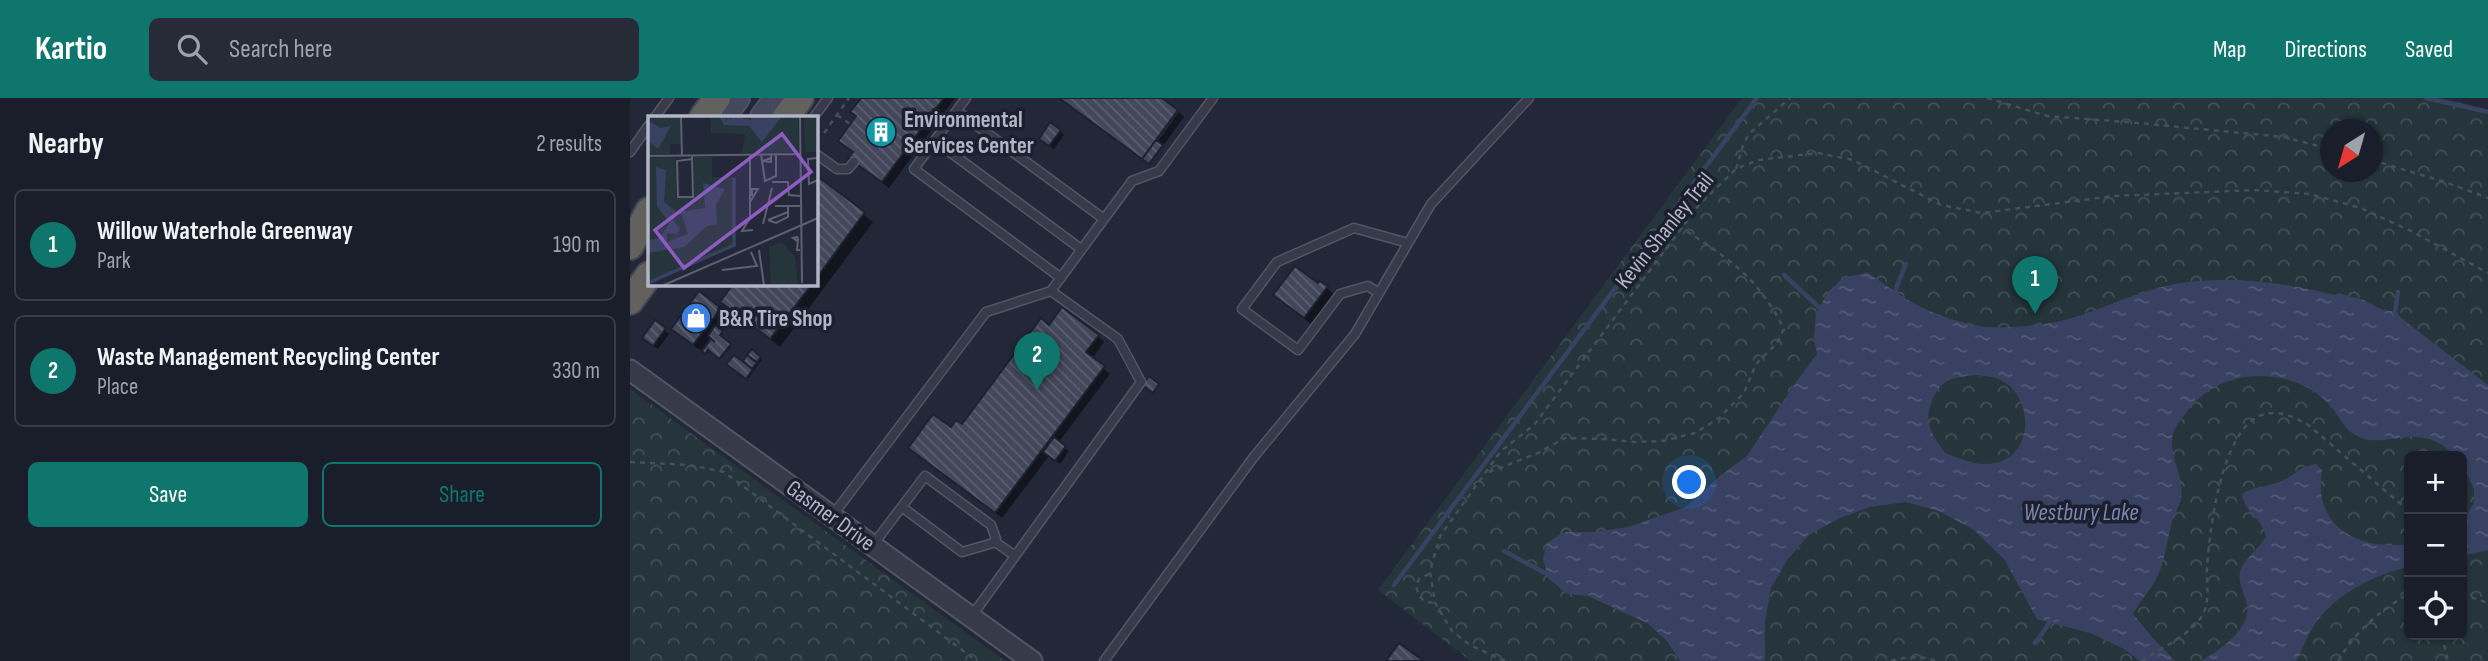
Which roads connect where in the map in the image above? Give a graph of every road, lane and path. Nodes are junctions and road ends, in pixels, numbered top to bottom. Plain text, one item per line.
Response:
1 (669, 98) edge
2 (717, 98) edge
3 (738, 98) edge
4 (776, 98) edge
5 (800, 98) edge
6 (828, 98) edge
7 (849, 98) edge
8 (966, 98) edge
9 (1213, 98) edge
10 (1530, 98) edge
11 (1790, 98) edge
12 (1987, 98) edge
13 (957, 111) junction
14 (837, 115) junction
15 (656, 116) edge
16 (705, 116) edge
17 (725, 116) edge
18 (763, 116) edge
19 (787, 116) edge
20 (815, 116) edge
21 (850, 124) dead end
22 (648, 126) edge
23 (824, 133) dead end
24 (935, 141) junction
25 (2320, 146) edge
26 (630, 152) edge
27 (817, 155) edge
28 (854, 162) dead end
29 (2383, 163) edge
30 (1736, 169) junction
31 (2488, 198) edge
32 (648, 213) edge
33 (1104, 219) junction
34 (1681, 228) junction
35 (638, 235) edge
36 (1408, 243) junction
37 (1081, 249) junction
38 (2488, 273) edge
39 (648, 276) edge
40 (1061, 278) junction
41 (1051, 291) junction
42 (1379, 293) junction
43 (630, 302) edge
44 (630, 370) edge
45 (630, 461) edge
46 (1486, 473) junction
47 (902, 507) junction
48 (2404, 507) edge
49 (832, 516) junction
50 (994, 541) junction
51 (873, 545) junction
52 (1015, 556) junction
53 (1430, 575) junction
54 (2467, 596) edge
55 (2404, 597) edge
56 (1435, 603) junction
57 (2488, 603) edge
58 (971, 617) junction
59 (2443, 640) edge
60 (977, 661) edge
61 (1032, 661) edge
62 (1104, 661) edge
63 (1505, 661) edge
64 (1891, 661) edge
65 (1935, 661) edge
66 (2143, 661) edge
67 (2338, 661) edge
68 (2448, 661) edge

1 - 15 lane
2 - 16 highway
3 - 17 main road
4 - 18 main road
5 - 19 highway
6 - 20 lane
7 - 14 path
8 - 13 lane
9 - 33 lane
10 - 36 lane
11 - 30 path
12 - 25 path
13 - 24 lane
13 - 33 lane
14 - 21 path
14 - 23 path
22 - 26 lane
24 - 37 lane
24 - 40 lane
27 - 28 lane
29 - 31 path
30 - 34 path, Kevin Shanley Trail
30 - 38 path, Kevin Shanley Trail
32 - 35 highway
33 - 37 lane
34 - 46 path, Kevin Shanley Trail
34 - 46 path
36 - 42 lane
36 - 42 lane
37 - 40 lane
39 - 43 highway
40 - 41 lane
41 - 49 lane
41 - 52 lane
42 - 62 lane
44 - 49 street, Gasmer Drive
45 - 60 path
46 - 53 path, Kevin Shanley Trail
47 - 50 lane
47 - 50 lane
47 - 51 lane
48 - 66 path
49 - 51 street, Gasmer Drive
50 - 52 lane
51 - 58 street, Gasmer Drive
52 - 58 lane
53 - 56 path, Kevin Shanley Trail
53 - 56 path
54 - 57 path
55 - 67 path
56 - 63 path, Kevin Shanley Trail
58 - 61 street, Gasmer Drive
59 - 68 path
64 - 65 path

